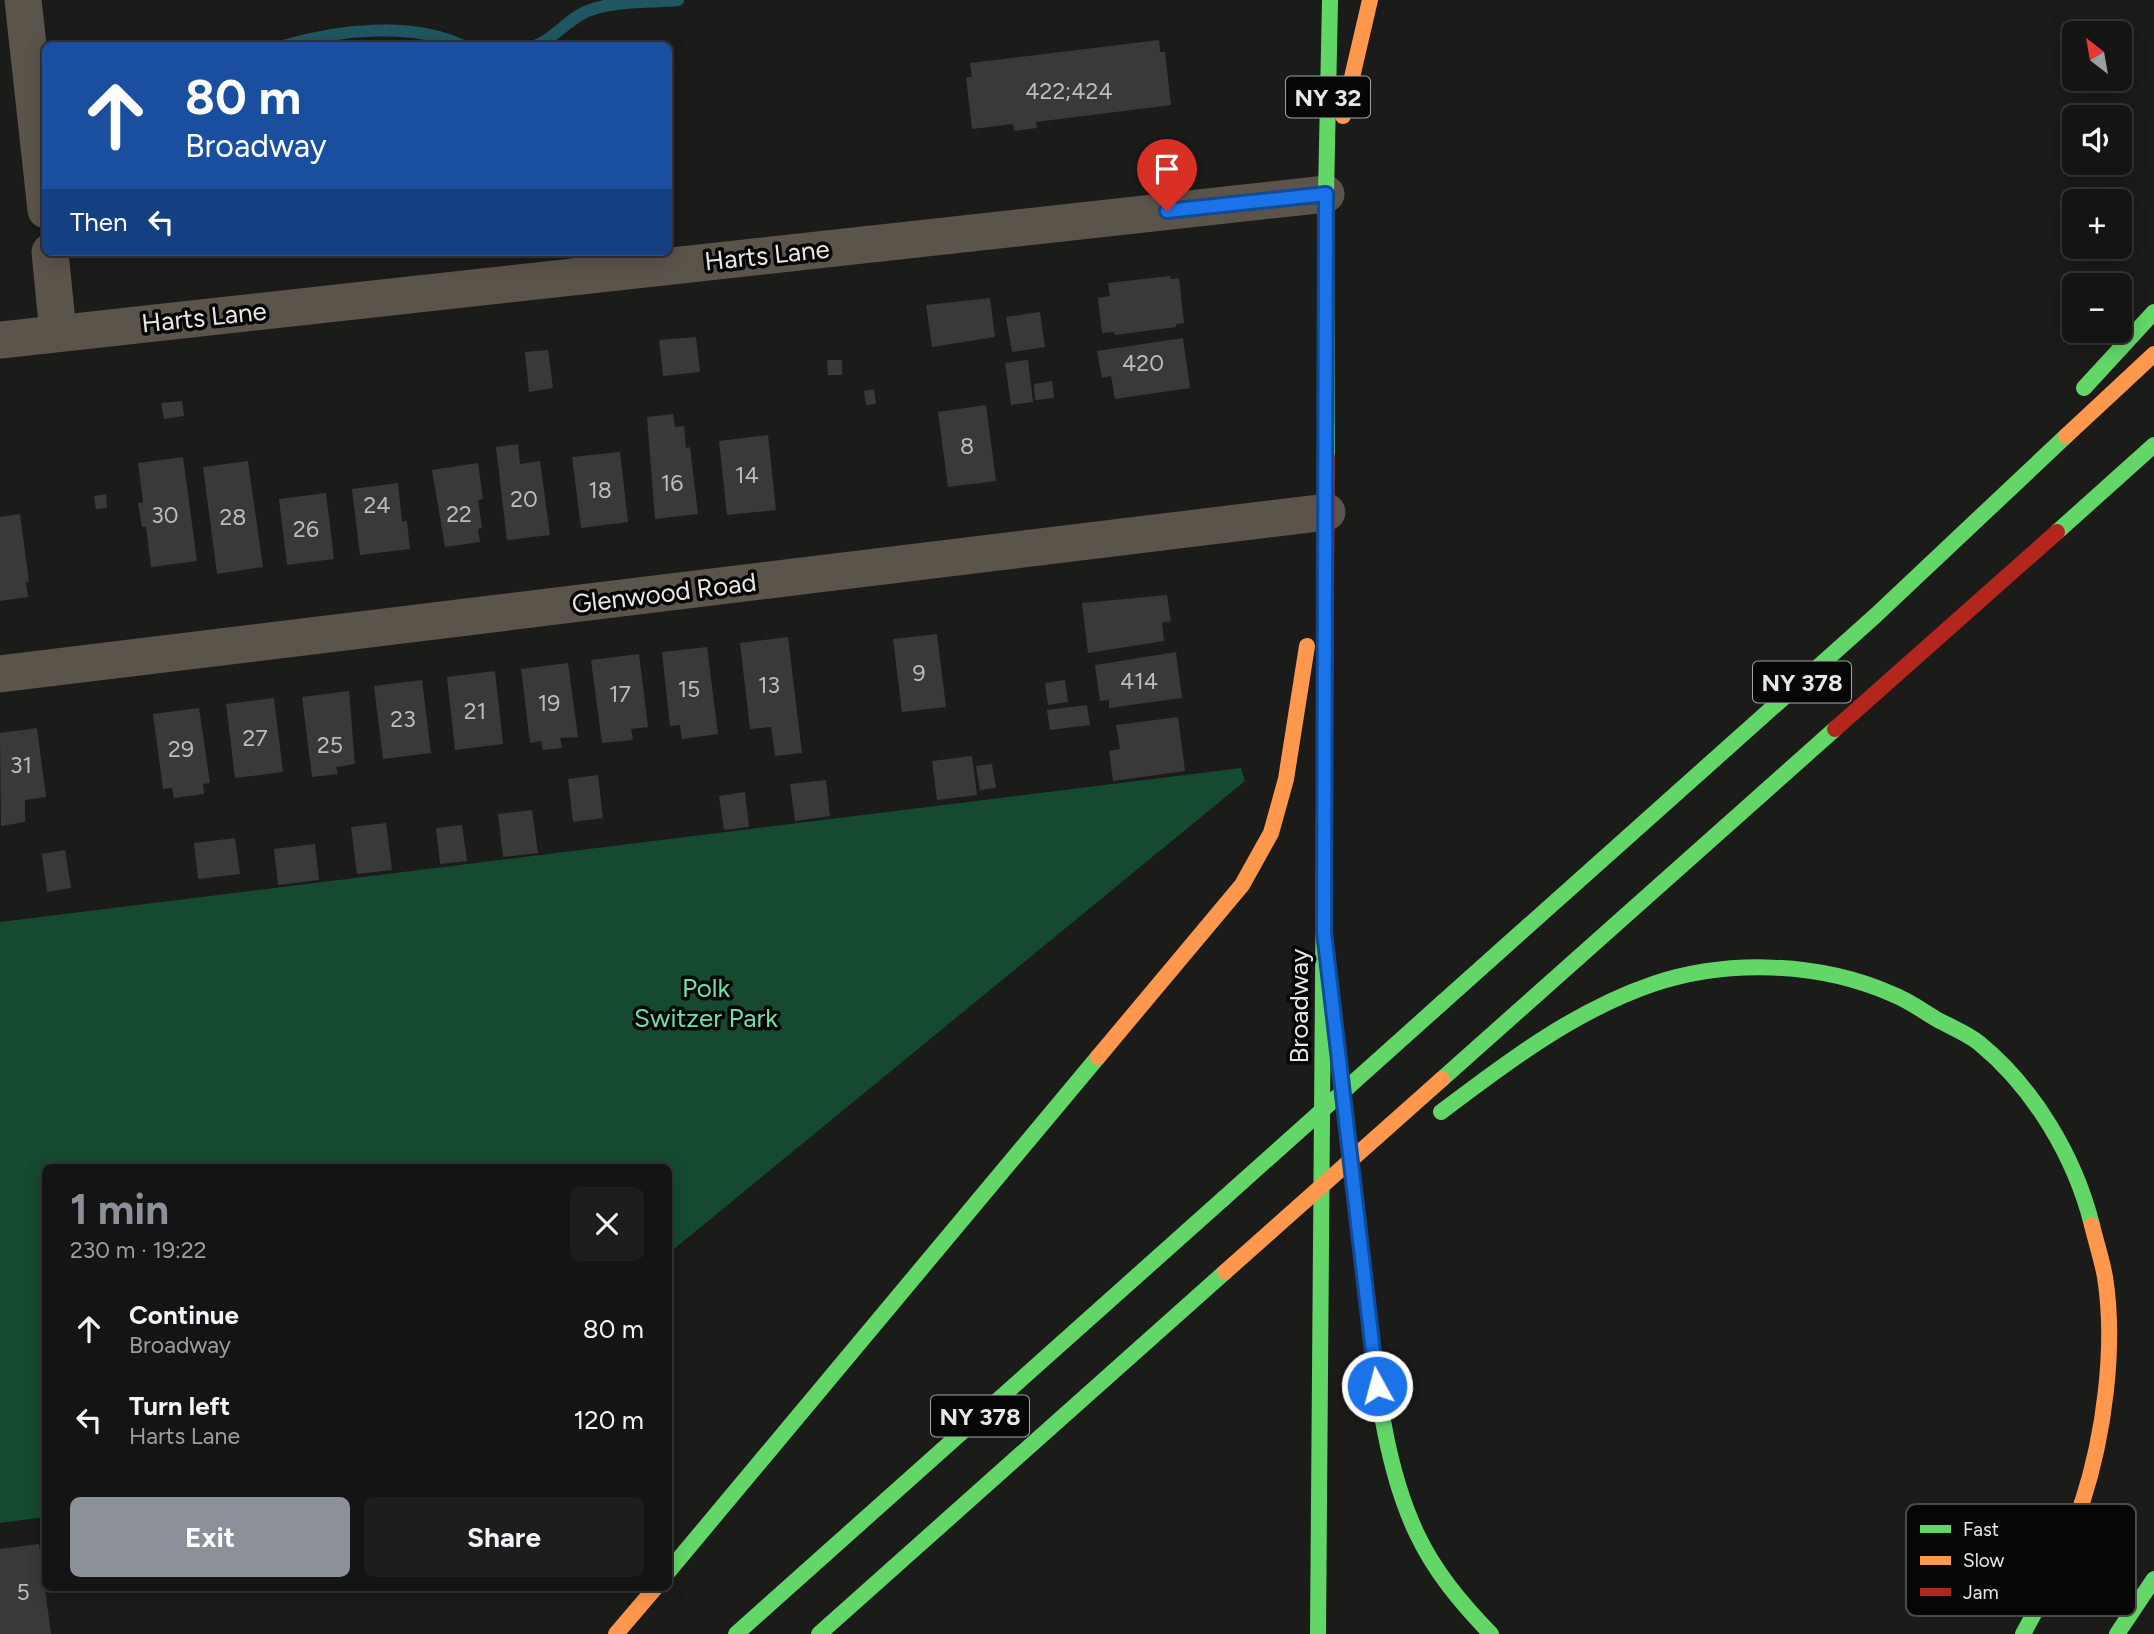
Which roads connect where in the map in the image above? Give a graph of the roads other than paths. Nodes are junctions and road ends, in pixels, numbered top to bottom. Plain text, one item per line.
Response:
1 (23, 0) edge
2 (1330, 0) edge
3 (1370, 0) edge
4 (42, 173) edge
5 (1326, 194) junction
6 (50, 256) edge
7 (2154, 312) edge
8 (58, 333) junction
9 (0, 340) edge
10 (2154, 354) edge
11 (2070, 403) dead end
12 (2033, 444) dead end
13 (2154, 444) edge
14 (1327, 512) junction
15 (1875, 616) junction
16 (0, 674) edge
17 (1324, 932) junction
18 (1435, 1116) dead end
19 (2071, 1128) dead end
20 (1376, 1160) dead end
21 (1225, 1272) junction
22 (672, 1567) edge
23 (2154, 1579) edge
24 (653, 1591) edge
25 (2136, 1608) edge
26 (2039, 1616) edge
27 (2131, 1616) edge
28 (616, 1634) edge
29 (736, 1634) edge
30 (819, 1634) edge
31 (1318, 1634) edge
32 (1491, 1634) edge
33 (2023, 1634) edge
34 (2117, 1634) edge

1 - 4 street
2 - 5 main road, Broadway / NY 32
3 - 5 main road
5 - 8 street, Harts Lane
5 - 14 main road, Broadway / NY 32
6 - 8 street
7 - 11 main road
8 - 9 street, Harts Lane
10 - 15 main road, NY 378 / NY 378
12 - 15 main road
13 - 21 main road, NY 378 / NY 378, bridge
14 - 16 street, Glenwood Road
14 - 17 main road, Broadway / NY 32
14 - 22 main road
15 - 29 main road, NY 378 / NY 378, bridge
17 - 31 main road, Broadway / NY 32
17 - 32 main road
18 - 19 main road
20 - 21 main road, bridge
21 - 30 main road, NY 378 / NY 378
23 - 25 main road
24 - 28 main road
26 - 33 main road
27 - 34 main road

